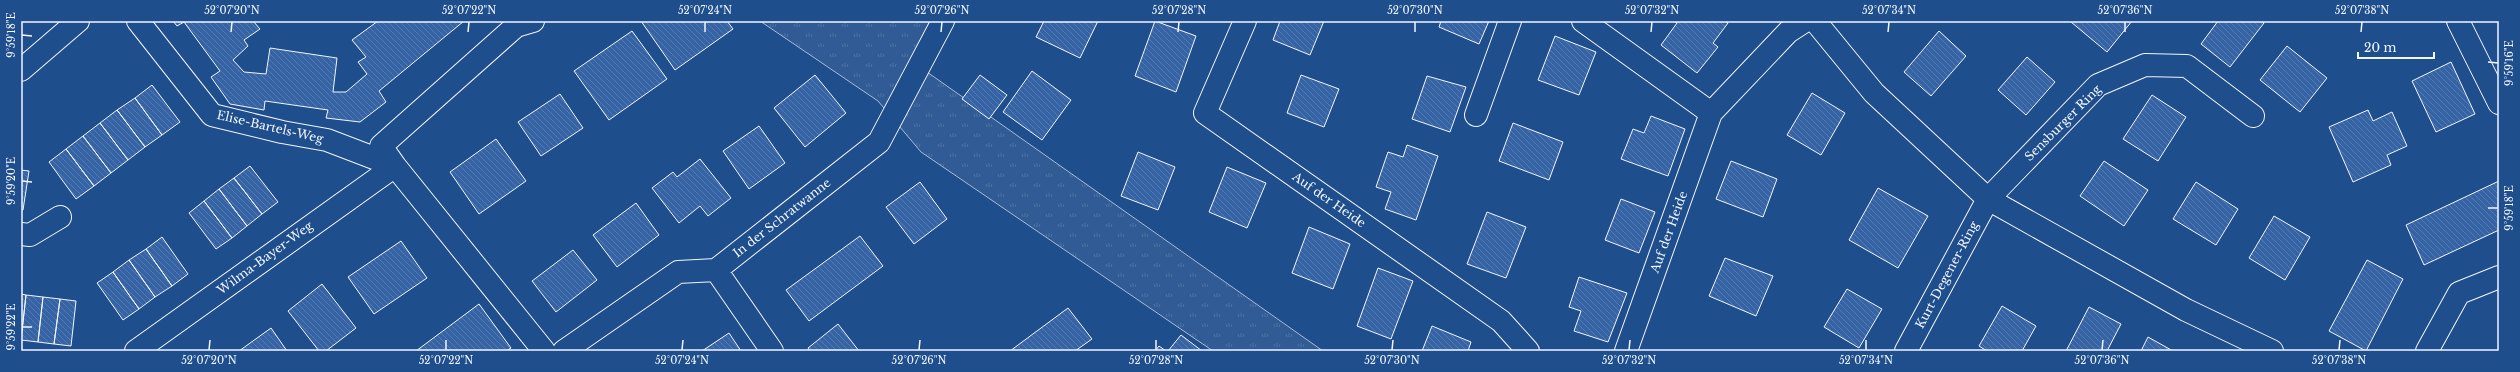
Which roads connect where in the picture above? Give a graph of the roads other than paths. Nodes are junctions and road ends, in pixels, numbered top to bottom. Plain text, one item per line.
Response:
1 (78, 21) edge
2 (138, 21) edge
3 (943, 21) edge
4 (1245, 21) edge
5 (1510, 21) edge
6 (1805, 21) edge
7 (1815, 21) edge
8 (2458, 21) edge
9 (521, 23) edge
10 (1592, 24) edge
11 (21, 70) edge
12 (2499, 103) edge
13 (1711, 113) junction
14 (1476, 115) dead end
15 (2253, 116) dead end
16 (395, 166) junction
17 (1988, 198) junction
18 (60, 217) dead end
19 (21, 234) edge
20 (716, 270) junction
21 (2499, 277) edge
22 (136, 351) edge
23 (544, 351) edge
24 (564, 351) edge
25 (772, 351) edge
26 (1528, 351) edge
27 (1626, 351) edge
28 (1906, 351) edge
29 (2272, 351) edge
30 (2427, 351) edge

1 - 11 street
2 - 16 street, Elise-Bartels-Weg
3 - 20 street, In der Schratwanne
4 - 26 street, Auf der Heide
5 - 14 street
6 - 13 street, Auf der Heide
7 - 17 street
8 - 12 street
9 - 16 street
10 - 13 street
13 - 27 street, Auf der Heide
15 - 17 street, Sensburger Ring
16 - 22 street, Wilma-Bayer-Weg
16 - 23 street
17 - 28 street, Kurt-Degener-Ring
17 - 29 street
18 - 19 street
20 - 24 street
20 - 25 street
21 - 30 street

